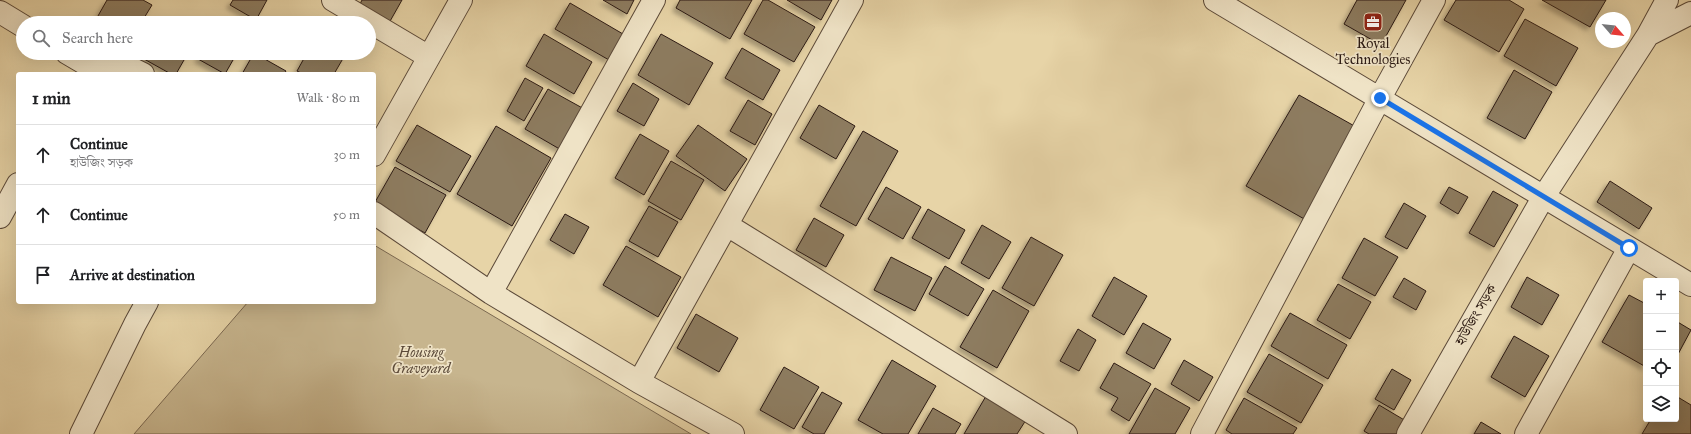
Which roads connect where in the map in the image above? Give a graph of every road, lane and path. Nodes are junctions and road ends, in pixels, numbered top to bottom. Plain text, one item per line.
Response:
1 (333, 0) edge
2 (461, 0) edge
3 (654, 0) edge
4 (852, 0) edge
5 (1215, 0) edge
6 (1434, 0) edge
7 (1667, 0) edge
8 (0, 12) edge
9 (1691, 13) edge
10 (360, 16) edge
11 (16, 22) edge
12 (376, 26) edge
13 (1648, 35) junction
14 (429, 57) junction
15 (77, 63) edge
16 (139, 72) edge
17 (1380, 98) junction
18 (376, 151) edge
19 (16, 188) edge
20 (1544, 196) junction
21 (376, 214) edge
22 (0, 217) edge
23 (727, 225) junction
24 (1629, 248) junction
25 (1691, 285) edge
26 (491, 293) junction
27 (146, 304) edge
28 (639, 382) junction
29 (81, 434) edge
30 (733, 434) edge
31 (1066, 434) edge
32 (1202, 434) edge
33 (1408, 434) edge
34 (1526, 434) edge

1 - 10 street
2 - 14 street
3 - 26 street
4 - 23 street
5 - 17 street
6 - 17 street
7 - 13 street, হাউজিং সড়ক
8 - 11 street
9 - 13 street
12 - 14 street
13 - 20 street, হাউজিং সড়ক
14 - 18 street
15 - 16 street
17 - 20 street
17 - 32 street
19 - 22 street
20 - 24 street
20 - 33 street, হাউজিং সড়ক
21 - 26 street
23 - 28 street
23 - 31 street
24 - 25 street
24 - 34 street
26 - 28 street
27 - 29 street
28 - 30 street

